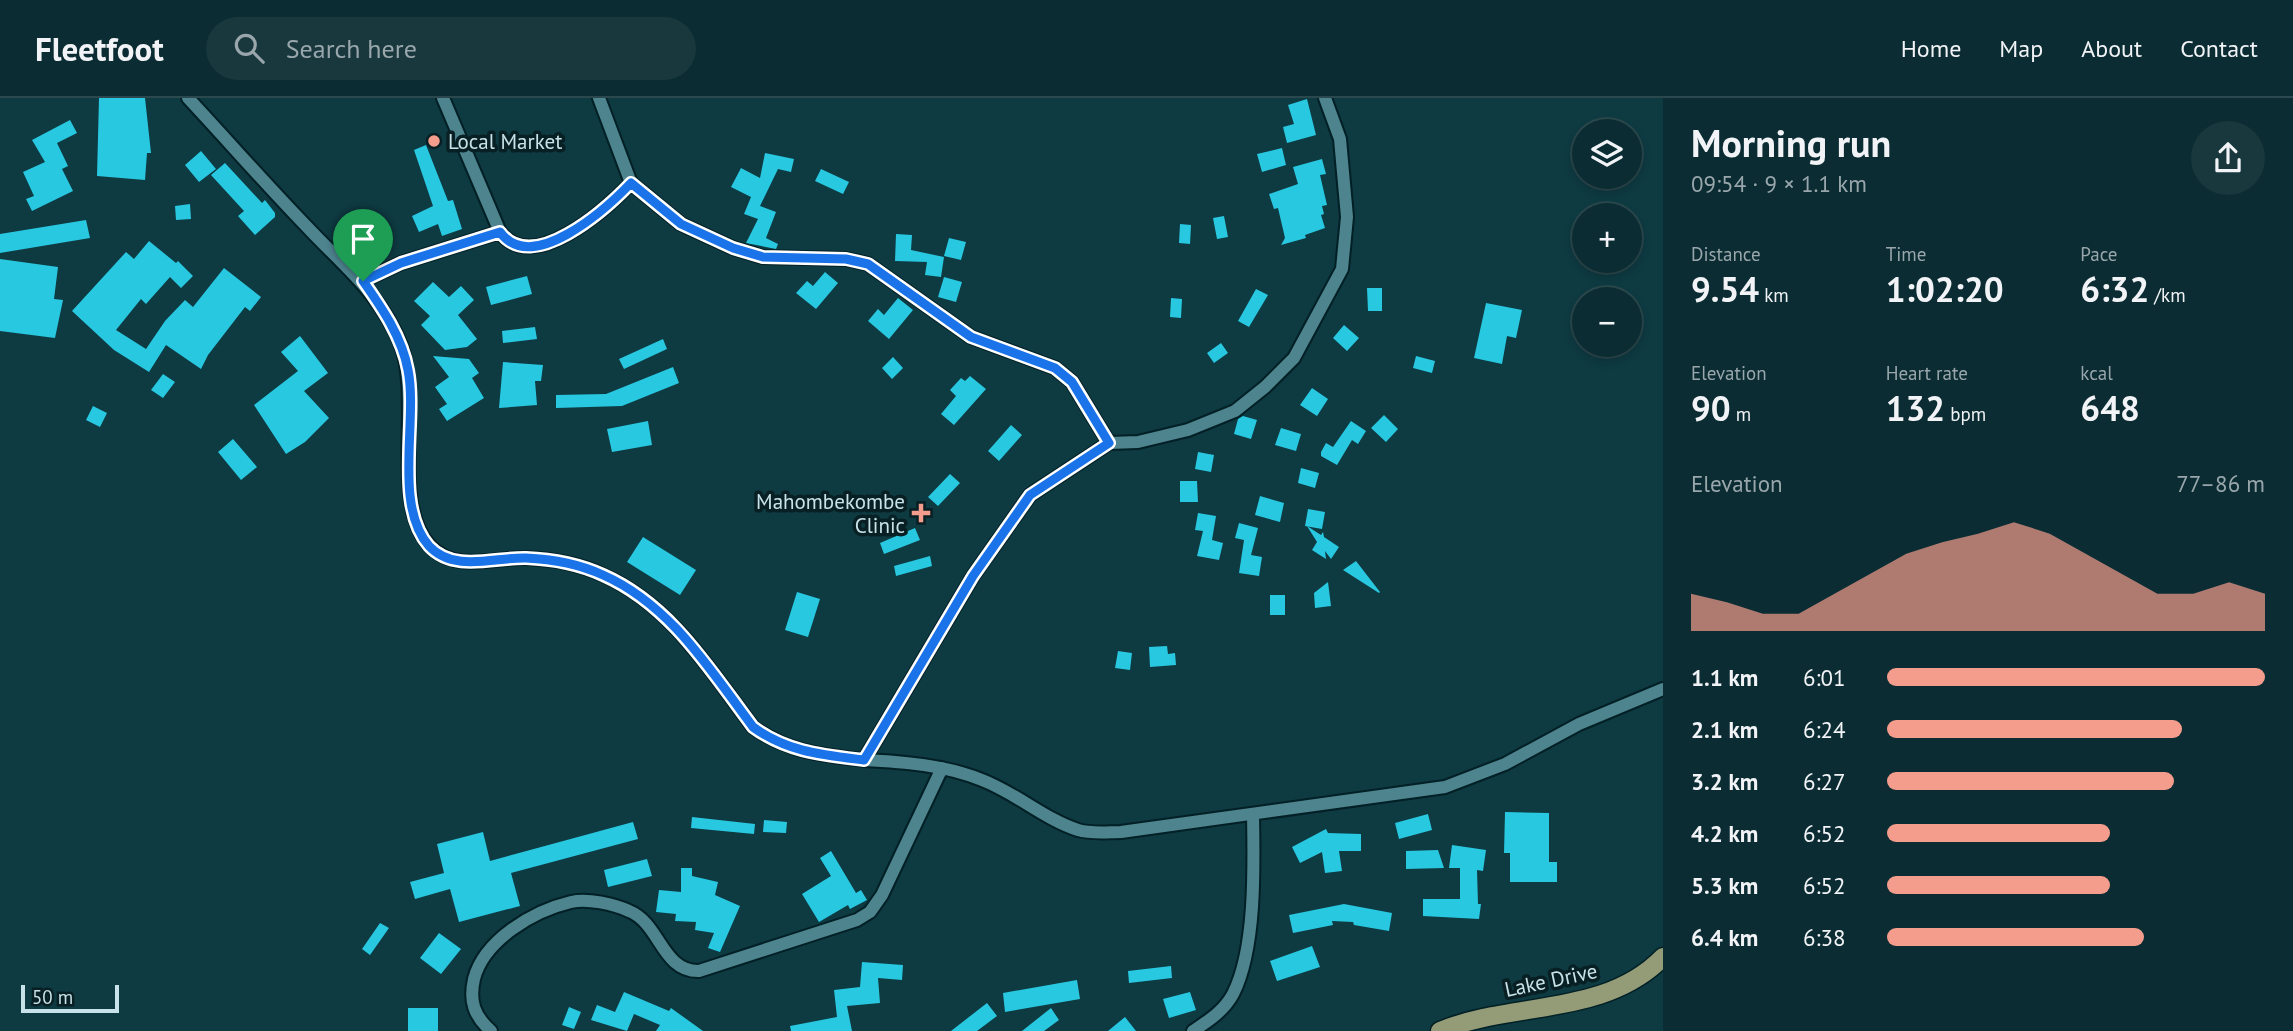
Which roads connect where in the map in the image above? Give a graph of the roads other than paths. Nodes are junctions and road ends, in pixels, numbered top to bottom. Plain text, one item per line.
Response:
1 (188, 98) edge
2 (443, 98) edge
3 (599, 98) edge
4 (1325, 98) edge
5 (631, 183) junction
6 (500, 232) junction
7 (363, 281) junction
8 (1109, 443) junction
9 (1663, 689) edge
10 (864, 760) junction
11 (942, 768) junction
12 (1253, 816) junction
13 (1663, 957) edge
14 (491, 1031) edge
15 (1193, 1031) edge
16 (1440, 1031) edge

1 - 7 street
2 - 6 street
3 - 5 street
4 - 8 street
5 - 6 street
5 - 8 street
6 - 7 street
7 - 10 street
8 - 10 street
9 - 12 street
10 - 11 street
11 - 12 street
11 - 14 street
12 - 15 street
13 - 16 main road, Lake Drive

